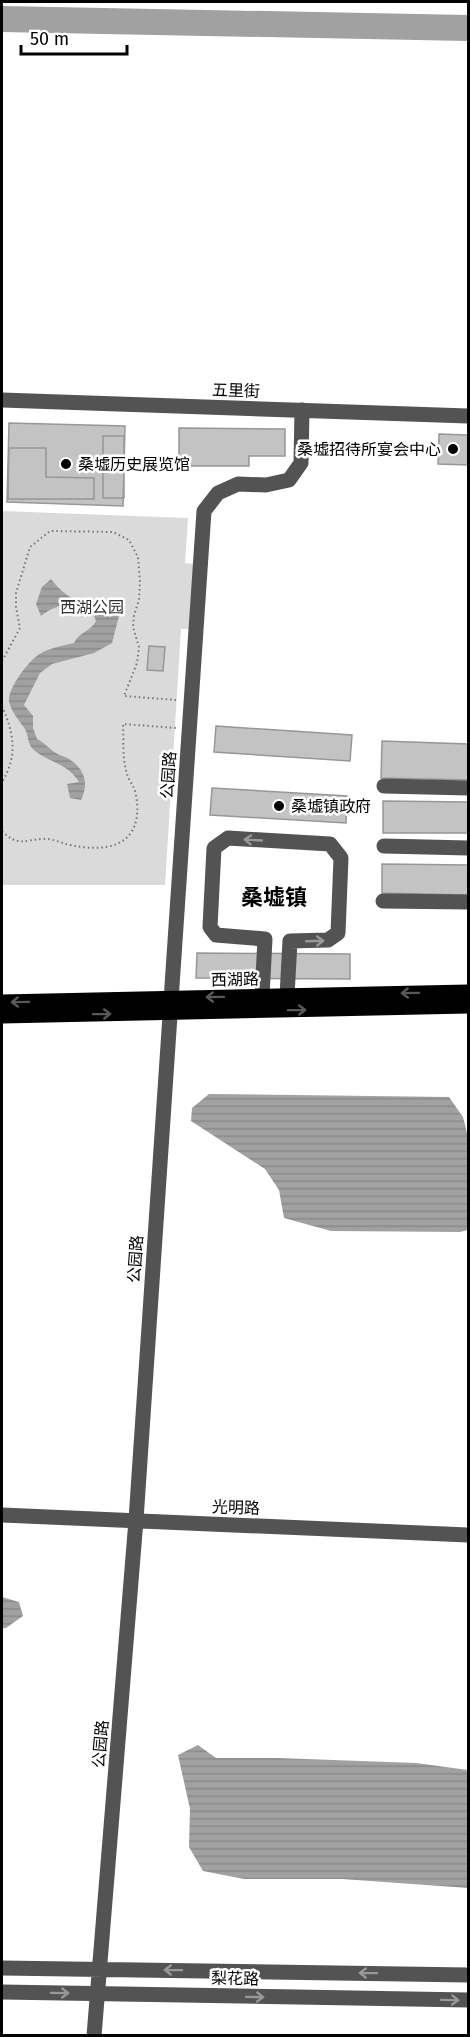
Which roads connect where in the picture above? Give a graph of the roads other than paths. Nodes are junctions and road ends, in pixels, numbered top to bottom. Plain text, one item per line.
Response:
1 (2, 400) edge
2 (302, 410) junction
3 (468, 416) edge
4 (384, 786) dead end
5 (468, 788) edge
6 (384, 846) dead end
7 (468, 848) edge
8 (383, 901) dead end
9 (468, 902) edge
10 (468, 992) edge
11 (262, 996) junction
12 (287, 996) junction
13 (2, 1002) edge
14 (170, 1005) junction
15 (468, 1006) edge
16 (2, 1016) edge
17 (2, 1515) edge
18 (136, 1520) junction
19 (468, 1535) edge
20 (2, 1968) edge
21 (100, 1970) junction
22 (468, 1975) edge
23 (2, 1992) edge
24 (98, 1994) junction
25 (468, 2000) edge
26 (94, 2036) edge

1 - 2 street, 五里街
2 - 3 street, 五里街
2 - 14 street, 公园路
4 - 5 street
6 - 7 street
8 - 9 street
10 -> 12 main road, 西湖路
11 - 12 main road, 西湖路
12 -> 11 street
11 -> 14 main road, 西湖路
14 -> 13 main road, 西湖路
14 -> 15 main road, 西湖路
16 -> 14 main road, 西湖路
14 - 18 street, 公园路
17 - 18 street, 光明路
18 - 19 street, 光明路
18 - 21 street, 公园路
20 - 21 street, 梨花路
22 -> 21 street, 梨花路
21 - 24 street, 公园路
23 -> 24 street, 梨花路
24 -> 25 street, 梨花路
24 - 26 street, 公园路

